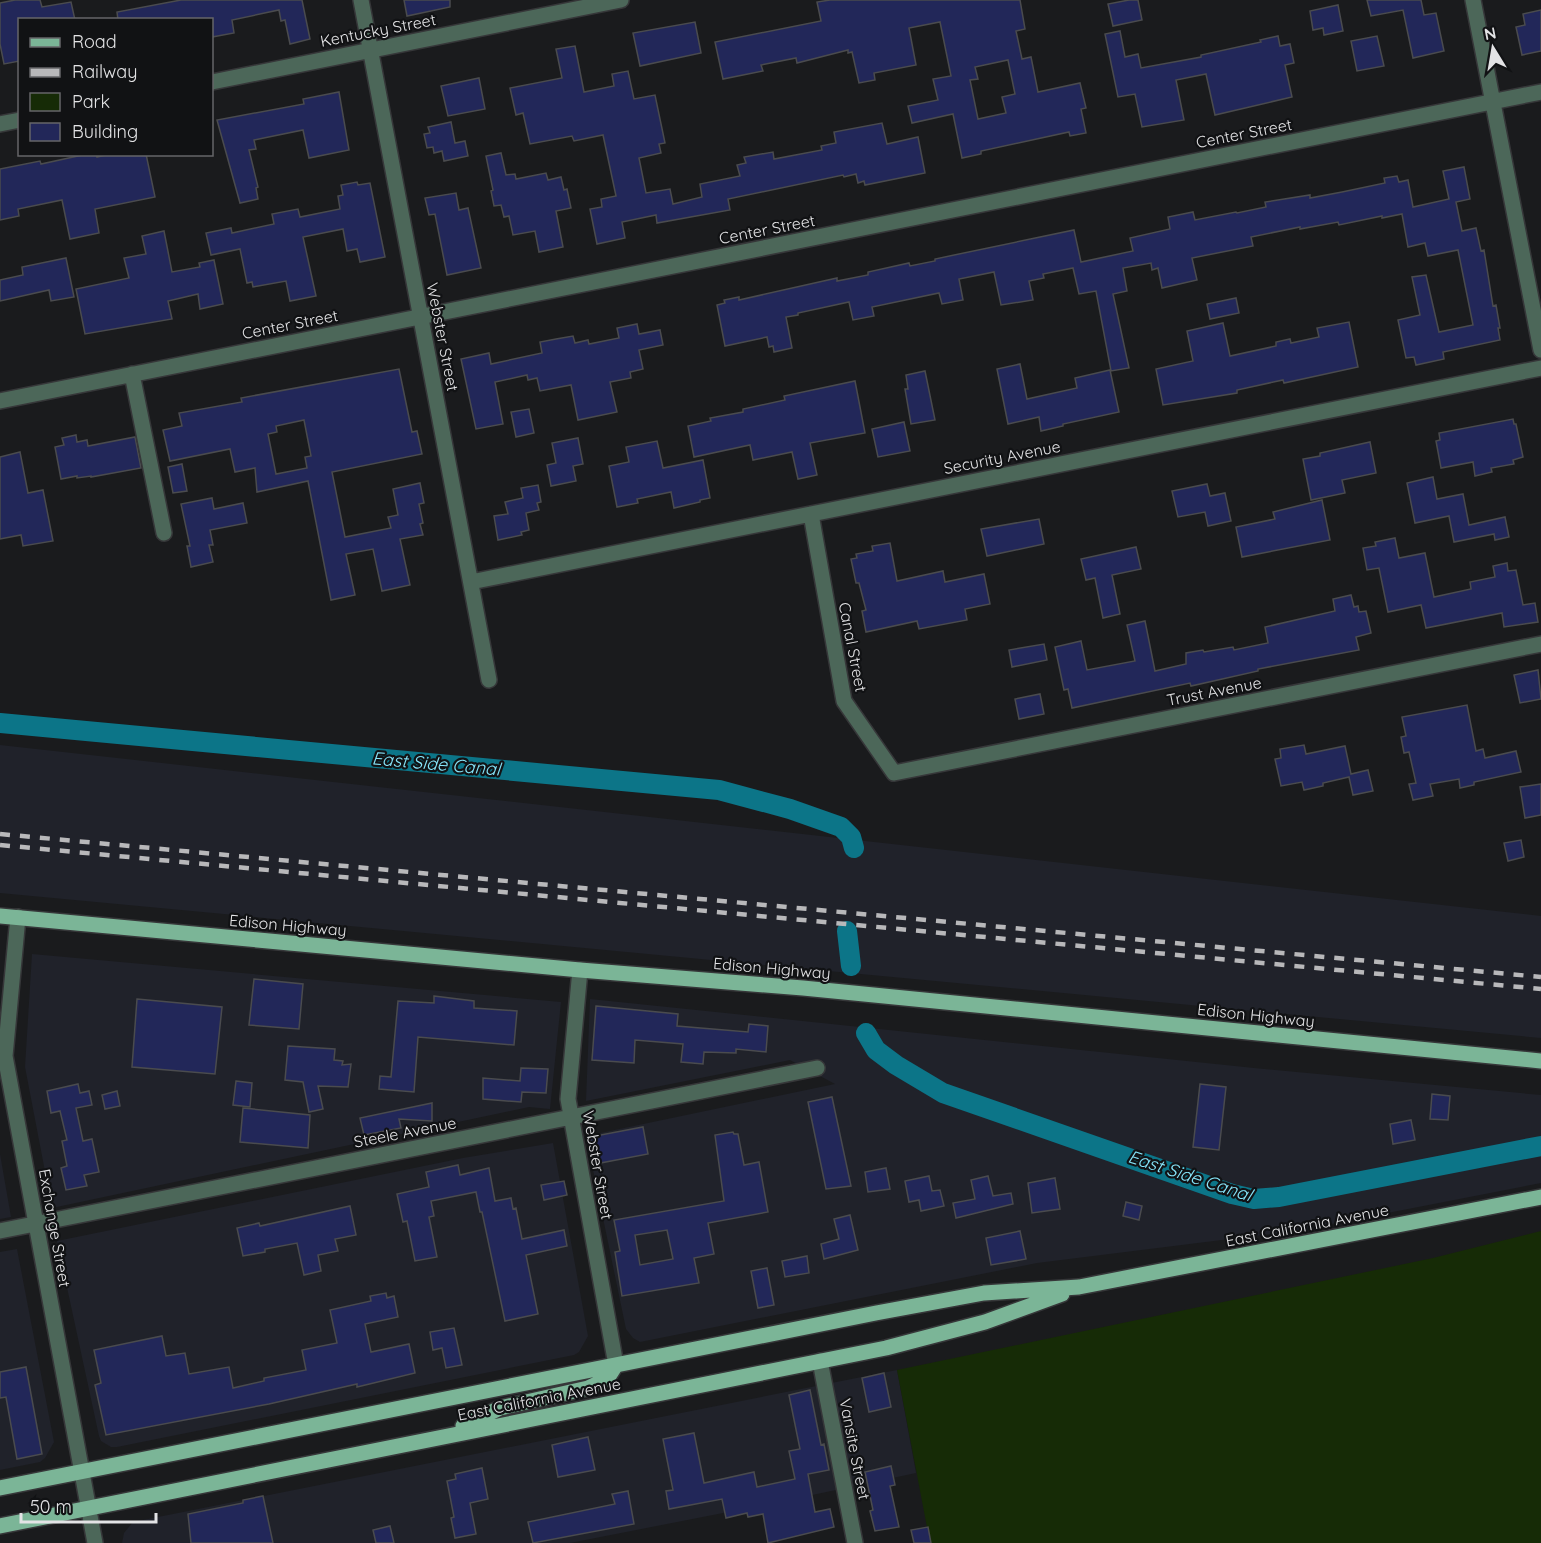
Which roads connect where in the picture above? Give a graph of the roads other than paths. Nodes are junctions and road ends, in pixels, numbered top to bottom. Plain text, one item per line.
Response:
1 (361, 0) edge
2 (621, 0) edge
3 (1473, 0) edge
4 (370, 50) junction
5 (213, 82) edge
6 (1541, 92) edge
7 (1492, 102) junction
8 (18, 120) edge
9 (0, 124) edge
10 (421, 316) junction
11 (1541, 350) edge
12 (1541, 368) edge
13 (132, 374) junction
14 (0, 400) edge
15 (811, 514) junction
16 (164, 533) dead end
17 (471, 582) junction
18 (1541, 644) edge
19 (489, 680) dead end
20 (894, 773) joint
21 (0, 915) edge
22 (18, 917) junction
23 (580, 970) junction
24 (1541, 1061) edge
25 (817, 1068) dead end
26 (572, 1117) junction
27 (1541, 1197) edge
28 (36, 1224) junction
29 (0, 1231) edge
30 (1079, 1287) junction
31 (820, 1361) junction
32 (616, 1365) junction
33 (444, 1436) junction
34 (81, 1472) junction
35 (0, 1488) edge
36 (88, 1508) junction
37 (0, 1526) edge
38 (95, 1543) edge
39 (855, 1543) edge

1 - 4 street, Webster Street
2 - 4 street, Kentucky Street
3 - 7 street
4 - 5 street, Kentucky Street
4 - 10 street, Webster Street
6 - 7 street, Center Street
7 - 10 street, Center Street
7 - 11 street
8 - 9 street
10 - 13 street, Center Street
10 - 17 street, Webster Street
12 - 15 street, Security Avenue
13 - 14 street, Center Street
13 - 16 street
15 - 17 street, Security Avenue
15 - 20 street, Canal Street
17 - 19 street, Webster Street
18 - 20 street, Trust Avenue
21 - 22 main road, Edison Highway
22 - 23 main road, Edison Highway
22 - 28 street, Exchange Street
23 - 24 main road, Edison Highway
23 - 26 street, Webster Street
25 - 26 street, Steele Avenue
26 - 28 street, Steele Avenue
26 - 32 street, Webster Street
27 - 30 main road, East California Avenue
28 - 29 street, Steele Avenue
28 - 34 street, Exchange Street
30 - 31 main road, East California Avenue
30 - 32 main road, East California Avenue
31 - 33 main road, East California Avenue
31 - 39 street, Vansite Street
32 - 33 main road
32 - 34 main road, East California Avenue
33 - 36 main road, East California Avenue
34 - 35 main road, East California Avenue
34 - 36 street, Exchange Street
36 - 37 main road, East California Avenue
36 - 38 street, Exchange Street

